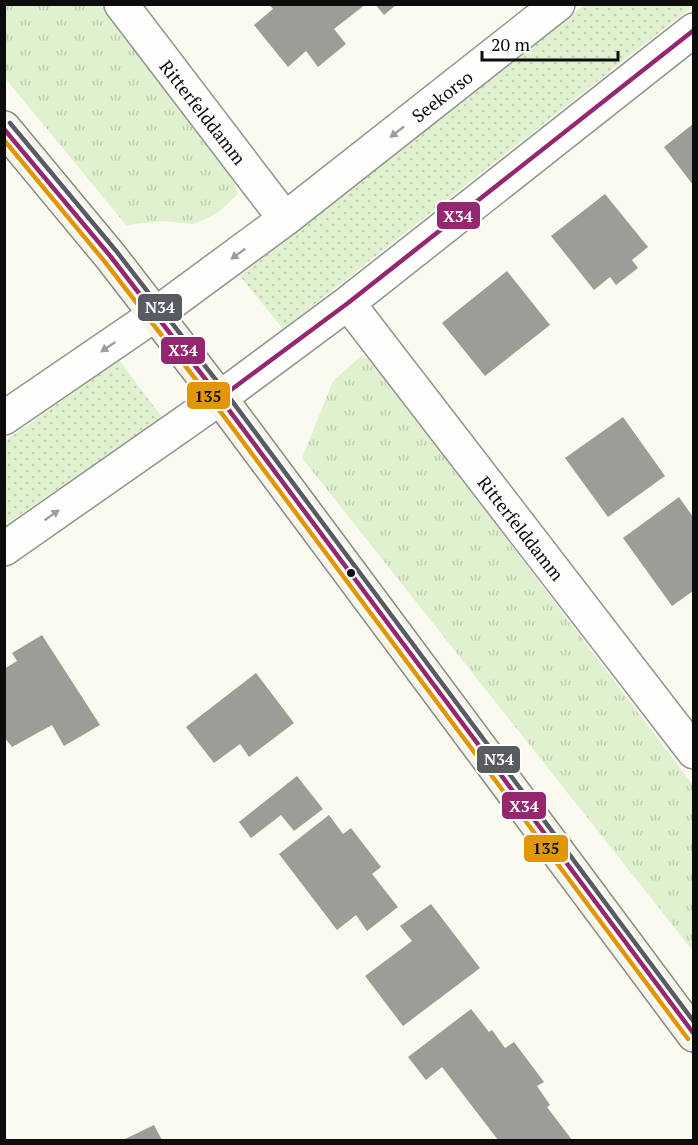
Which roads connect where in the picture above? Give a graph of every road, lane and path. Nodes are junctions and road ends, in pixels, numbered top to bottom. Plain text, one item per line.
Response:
1 (121, 4) edge
2 (558, 4) edge
3 (693, 30) edge
4 (4, 128) edge
5 (285, 219) junction
6 (348, 303) junction
7 (156, 314) junction
8 (219, 398) junction
9 (4, 418) edge
10 (4, 549) edge
11 (693, 752) edge
12 (693, 1035) edge

1 - 5 street, Ritterfelddamm
2 -> 5 street, Seekorso
3 - 6 street
4 - 7 main road
5 -> 7 street, Seekorso
6 - 8 street
6 - 11 street, Ritterfelddamm
7 - 8 main road
7 -> 9 street, Seekorso
10 -> 8 street
8 - 12 main road

